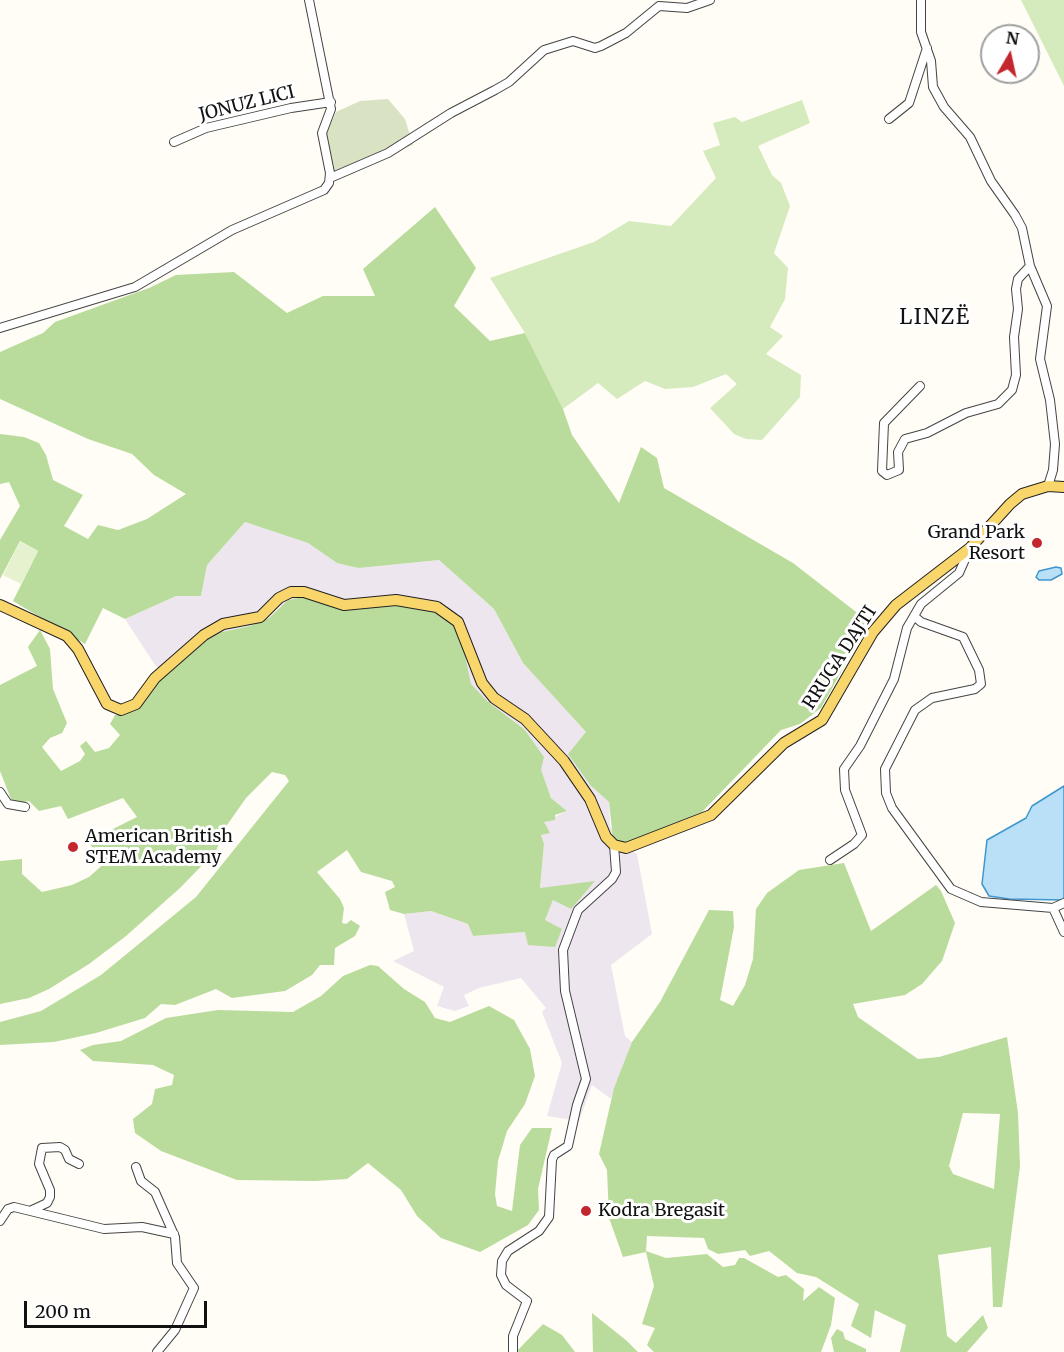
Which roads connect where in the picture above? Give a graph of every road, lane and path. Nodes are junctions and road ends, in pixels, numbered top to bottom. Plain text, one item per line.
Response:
1 (309, 0) edge
2 (710, 0) edge
3 (921, 0) edge
4 (927, 48) junction
5 (331, 102) junction
6 (889, 119) dead end
7 (174, 142) dead end
8 (330, 178) junction
9 (1030, 266) junction
10 (0, 328) edge
11 (920, 386) dead end
12 (1048, 486) junction
13 (1064, 487) edge
14 (970, 548) junction
15 (0, 605) edge
16 (914, 616) junction
17 (0, 792) edge
18 (25, 807) dead end
19 (614, 845) junction
20 (830, 860) dead end
21 (1064, 903) edge
22 (1053, 908) junction
23 (1064, 932) edge
24 (79, 1164) dead end
25 (136, 1167) dead end
26 (32, 1210) junction
27 (0, 1221) edge
28 (174, 1234) junction
29 (157, 1352) edge
30 (513, 1352) edge

1 - 5 street
2 - 8 street
3 - 4 street
4 - 6 street
4 - 9 street
5 - 7 street, JONUZ LICI
5 - 8 street
8 - 10 street
9 - 11 street
9 - 12 street
12 - 13 main road, RRUGA DAJTI
12 - 14 main road, RRUGA DAJTI
14 - 16 street
14 - 19 main road, RRUGA DAJTI
15 - 19 main road
16 - 20 street
16 - 22 street
17 - 18 street
19 - 30 street
21 - 22 street
22 - 23 street
24 - 26 street
25 - 28 street
26 - 27 street
26 - 28 street
28 - 29 street

